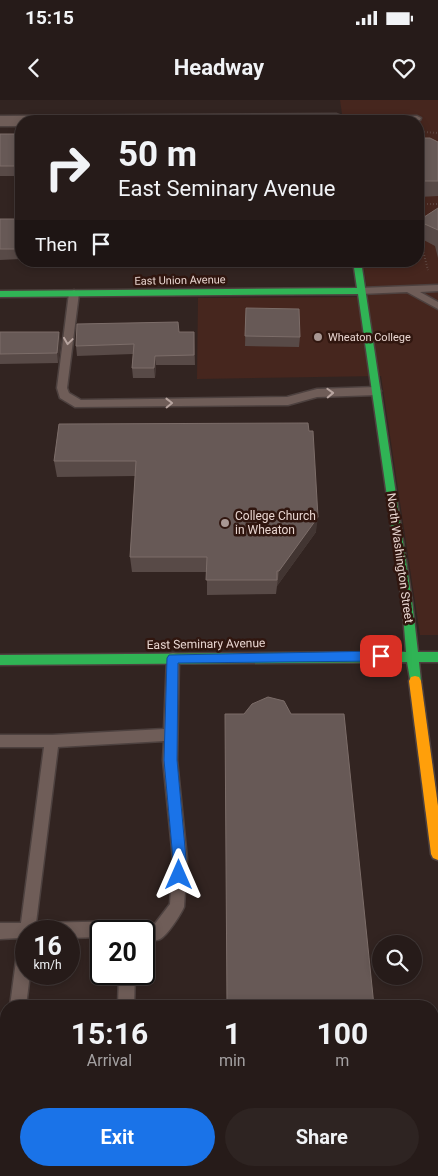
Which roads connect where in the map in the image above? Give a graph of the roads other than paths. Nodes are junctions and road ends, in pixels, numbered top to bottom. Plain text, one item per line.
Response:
1 (333, 100) edge
2 (335, 115) edge
3 (15, 121) edge
4 (0, 122) edge
5 (358, 267) edge
6 (407, 288) junction
7 (438, 288) edge
8 (360, 291) junction
9 (74, 293) junction
10 (0, 294) edge
11 (438, 306) edge
12 (376, 391) junction
13 (413, 656) junction
14 (438, 657) edge
15 (173, 658) junction
16 (0, 660) edge
17 (171, 735) junction
18 (0, 741) edge
19 (52, 741) junction
20 (438, 854) edge
21 (28, 920) edge
22 (0, 931) edge
23 (15, 931) edge
24 (155, 933) edge
25 (20, 985) edge
26 (127, 985) edge
27 (19, 1000) edge
28 (126, 1000) edge

1 - 2 street
3 - 4 street
5 - 8 street, North Washington Street
6 - 7 lane
6 - 8 lane
6 - 11 lane
8 - 9 street, East Union Avenue
8 - 12 street, North Washington Street
9 - 10 street, East Union Avenue
9 -> 12 lane
12 - 13 street, North Washington Street
13 - 14 street, East Seminary Avenue
13 - 15 street, East Seminary Avenue
13 - 20 street, North Washington Street
15 - 16 street, East Seminary Avenue
15 - 17 lane
17 - 19 lane
17 - 24 lane
18 - 19 lane
19 - 21 lane
22 - 23 lane
25 - 27 lane
26 - 28 lane

